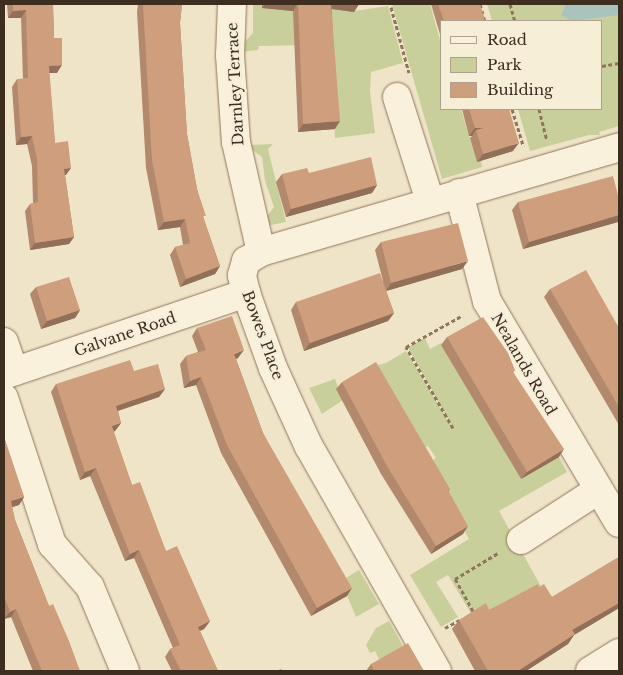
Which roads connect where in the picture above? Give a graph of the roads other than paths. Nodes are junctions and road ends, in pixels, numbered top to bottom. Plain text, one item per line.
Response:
1 (232, 4) edge
2 (397, 97) road end
3 (619, 147) edge
4 (459, 193) junction
5 (430, 201) junction
6 (261, 252) junction
7 (246, 293) junction
8 (4, 342) edge
9 (9, 373) edge
10 (4, 398) edge
11 (598, 490) junction
12 (619, 523) edge
13 (521, 540) road end
14 (619, 653) edge
15 (125, 671) edge
16 (437, 671) edge
17 (590, 671) edge

1 - 6 street, Darnley Terrace
2 - 5 street
3 - 4 street, Bowes Place
4 - 5 street, Bowes Place
4 - 11 street, Nealands Road
5 - 6 street, Bowes Place
6 - 7 street, Bowes Place
7 - 9 street, Galvane Road
7 - 16 street, Bowes Place
8 - 9 street
10 - 15 street
11 - 12 street, Nealands Road
11 - 13 street
14 - 17 street

